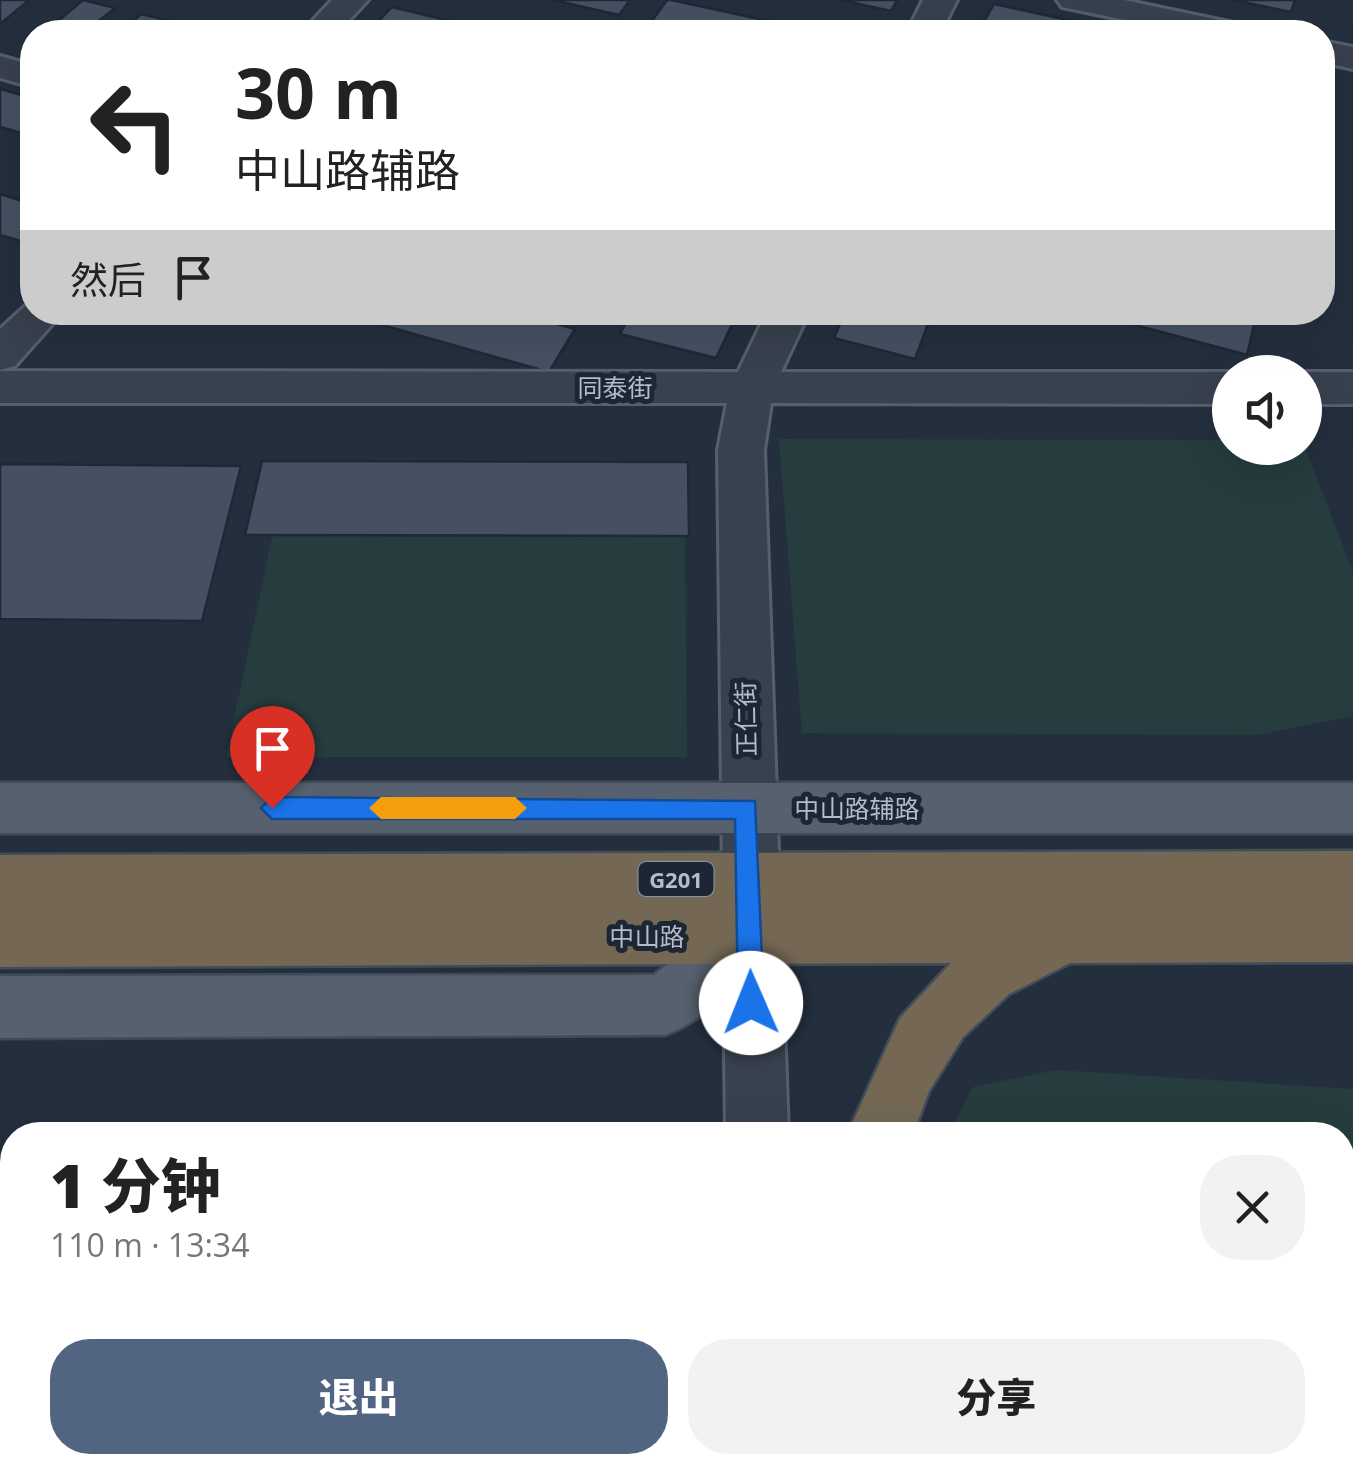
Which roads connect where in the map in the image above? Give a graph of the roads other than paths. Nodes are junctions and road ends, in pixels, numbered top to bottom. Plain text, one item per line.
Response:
1 (351, 0) edge
2 (1074, 0) edge
3 (331, 20) edge
4 (1172, 20) edge
5 (29, 325) edge
6 (782, 325) edge
7 (0, 355) edge
8 (0, 387) edge
9 (1212, 388) edge
10 (1322, 388) edge
11 (1353, 388) edge
12 (750, 399) junction
13 (0, 411) edge
14 (1212, 411) edge
15 (1322, 411) edge
16 (1353, 411) edge
17 (0, 808) edge
18 (747, 808) junction
19 (1353, 808) edge
20 (1353, 878) edge
21 (0, 882) edge
22 (749, 907) junction
23 (1070, 934) junction
24 (1353, 934) edge
25 (0, 938) edge
26 (0, 1007) edge
27 (757, 1122) edge
28 (884, 1122) edge

1 - 3 street
2 - 4 street
5 - 7 street
6 - 12 street, 正仁街
8 - 12 street, 同泰街
9 - 12 street, 同泰街
10 - 11 street
12 - 13 street, 同泰街
12 - 14 street, 同泰街
12 - 18 street, 正仁街
15 - 16 street
17 - 18 main road, 中山路辅路
18 - 19 main road, 中山路辅路
18 - 22 street, 正仁街
20 - 22 highway, 中山路 / G201
21 - 22 highway, 中山路 / G201
22 - 23 highway, 中山路 / G201
22 - 25 highway, 中山路 / G201
22 - 26 main road
22 - 27 street, 正仁街
23 - 24 highway, 中山路 / G201
23 - 28 highway

